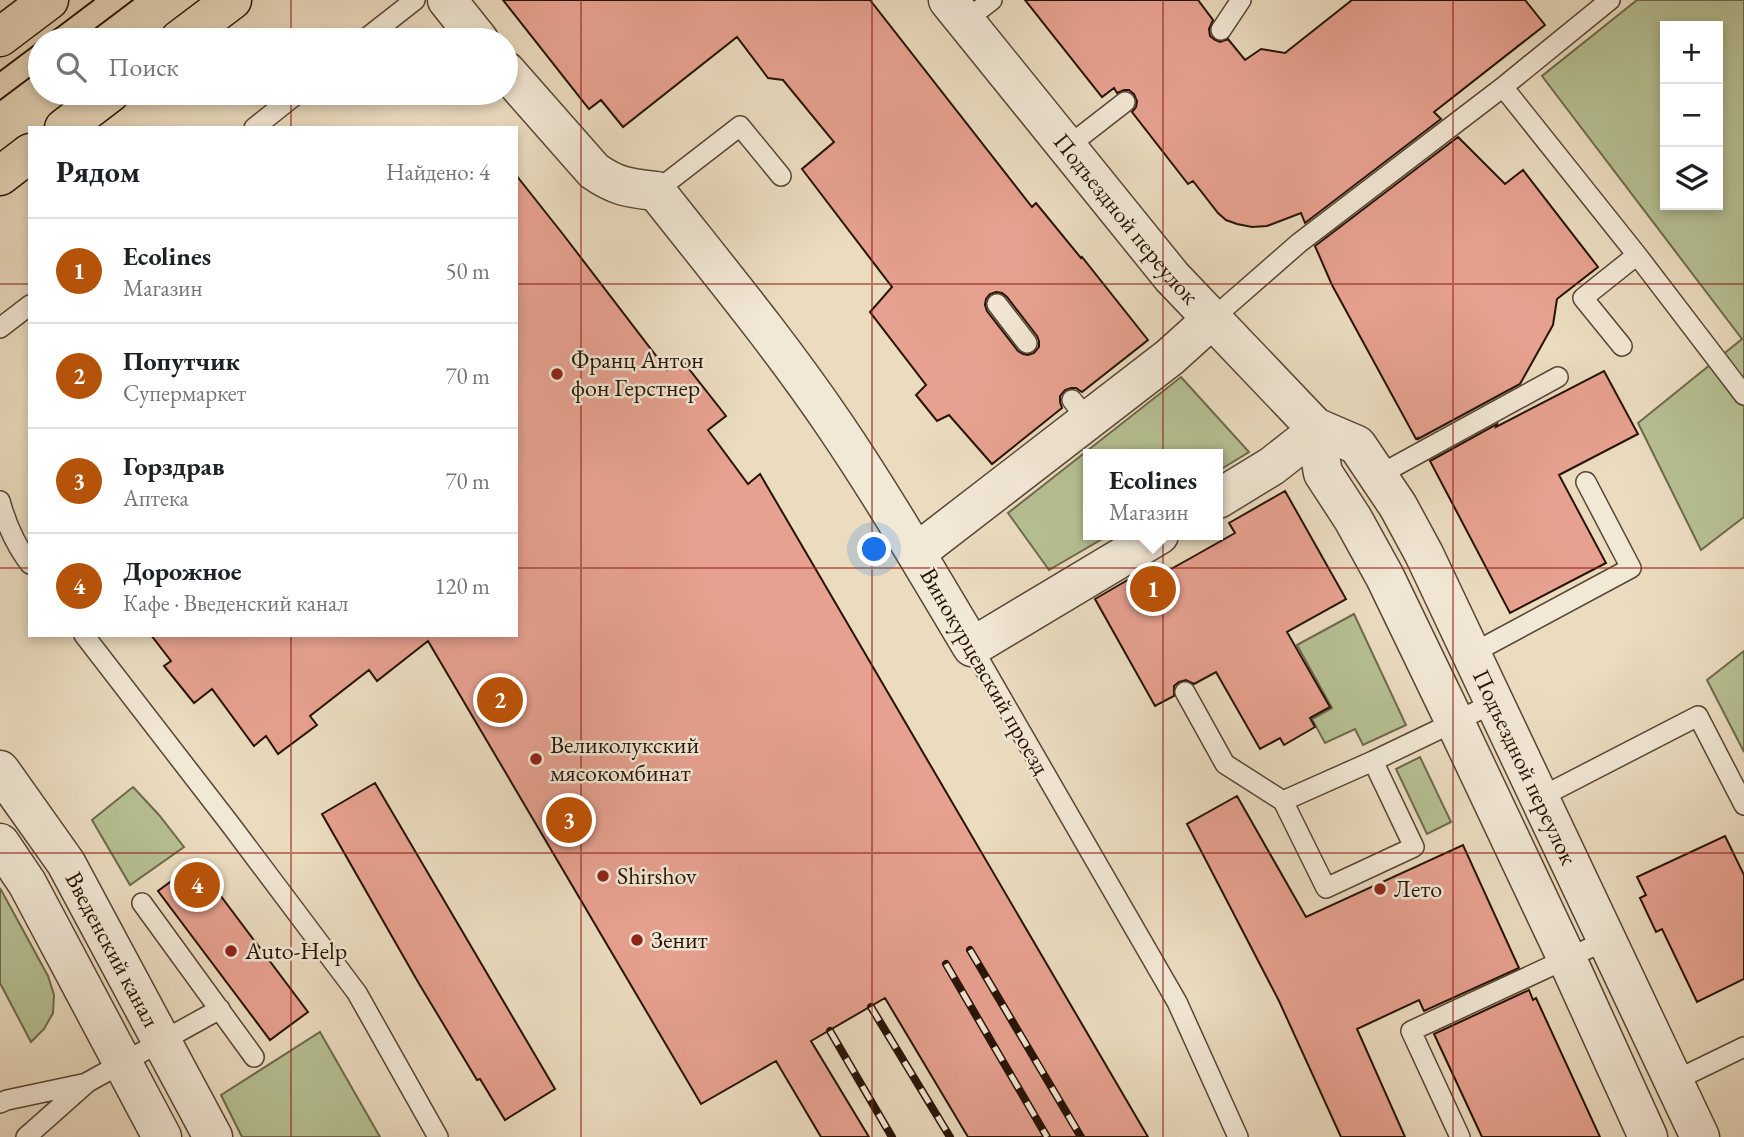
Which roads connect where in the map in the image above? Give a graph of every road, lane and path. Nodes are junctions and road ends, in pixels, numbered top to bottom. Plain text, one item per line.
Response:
1 (49, 0) edge
2 (232, 0) edge
3 (415, 0) edge
4 (447, 0) edge
5 (1241, 0) edge
6 (1610, 0) edge
7 (969, 7) edge
8 (195, 28) edge
9 (379, 28) edge
10 (469, 28) edge
11 (1221, 30) dead end
12 (0, 37) edge
13 (518, 85) edge
14 (1503, 87) junction
15 (1125, 102) dead end
16 (94, 105) edge
17 (283, 105) edge
18 (67, 126) edge
19 (257, 126) edge
20 (1067, 146) junction
21 (28, 155) edge
22 (0, 176) edge
23 (781, 176) dead end
24 (656, 191) junction
25 (1637, 255) junction
26 (997, 304) dead end
27 (28, 307) edge
28 (1212, 320) junction
29 (0, 328) edge
30 (1027, 343) dead end
31 (1622, 346) dead end
32 (1558, 377) dead end
33 (1744, 394) edge
34 (1308, 435) junction
35 (1379, 475) junction
36 (1586, 482) dead end
37 (1223, 496) edge
38 (0, 501) edge
39 (1151, 540) edge
40 (916, 553) junction
41 (28, 562) edge
42 (87, 637) edge
43 (972, 647) junction
44 (1471, 654) junction
45 (1185, 692) dead end
46 (1494, 703) junction
47 (1455, 722) junction
48 (1373, 761) junction
49 (0, 769) edge
50 (1539, 798) junction
51 (1283, 800) junction
52 (1744, 805) edge
53 (0, 843) edge
54 (142, 902) dead end
55 (1606, 940) junction
56 (1567, 959) junction
57 (220, 1009) junction
58 (162, 1041) junction
59 (1744, 1047) edge
60 (254, 1057) dead end
61 (123, 1063) junction
62 (1674, 1081) junction
63 (88, 1082) junction
64 (0, 1103) edge
65 (26, 1137) edge
66 (163, 1137) edge
67 (213, 1137) edge
68 (438, 1137) edge
69 (1238, 1137) edge
70 (1460, 1137) edge
71 (1648, 1137) edge
72 (1700, 1137) edge

1 - 12 main road
2 - 8 main road
3 - 9 lane
4 - 10 street
5 - 11 lane
6 - 14 lane
7 - 20 street, Подъездной переулок
13 - 24 street
14 - 25 lane
14 - 28 lane
15 - 20 lane
16 - 18 main road
17 - 19 lane
20 - 28 street, Подъездной переулок
21 - 22 main road
23 - 24 lane
24 - 40 street, Винокурцевский проезд
25 - 31 lane
25 - 33 lane
26 - 30 lane
27 - 29 lane
28 - 34 street, Подъездной переулок
28 - 40 street
32 - 35 lane
34 - 35 street, Подъездной переулок
34 - 37 street
34 - 47 street, Подъездной переулок
35 - 44 street, Подъездной переулок
36 - 44 lane
38 - 41 lane
39 - 43 street
40 - 43 street, Винокурцевский проезд
42 - 68 lane
43 - 69 lane, Винокурцевский проезд
44 - 46 street, Подъездной переулок
45 - 51 lane
46 - 47 lane
46 - 50 street, Подъездной переулок
47 - 48 lane
47 - 56 street, Подъездной переулок
48 - 51 lane
48 - 51 lane
49 - 58 street, Введенский канал
50 - 52 lane
50 - 55 street, Подъездной переулок
53 - 61 street, Введенский канал
54 - 57 lane
55 - 56 lane
55 - 62 street, Подъездной переулок
56 - 70 lane
56 - 71 street, Подъездной переулок
57 - 58 lane
57 - 60 lane
58 - 61 lane
58 - 67 street, Введенский канал
59 - 62 lane
61 - 63 lane
61 - 66 street, Введенский канал
62 - 72 street, Подъездной переулок
63 - 64 lane
63 - 65 lane

